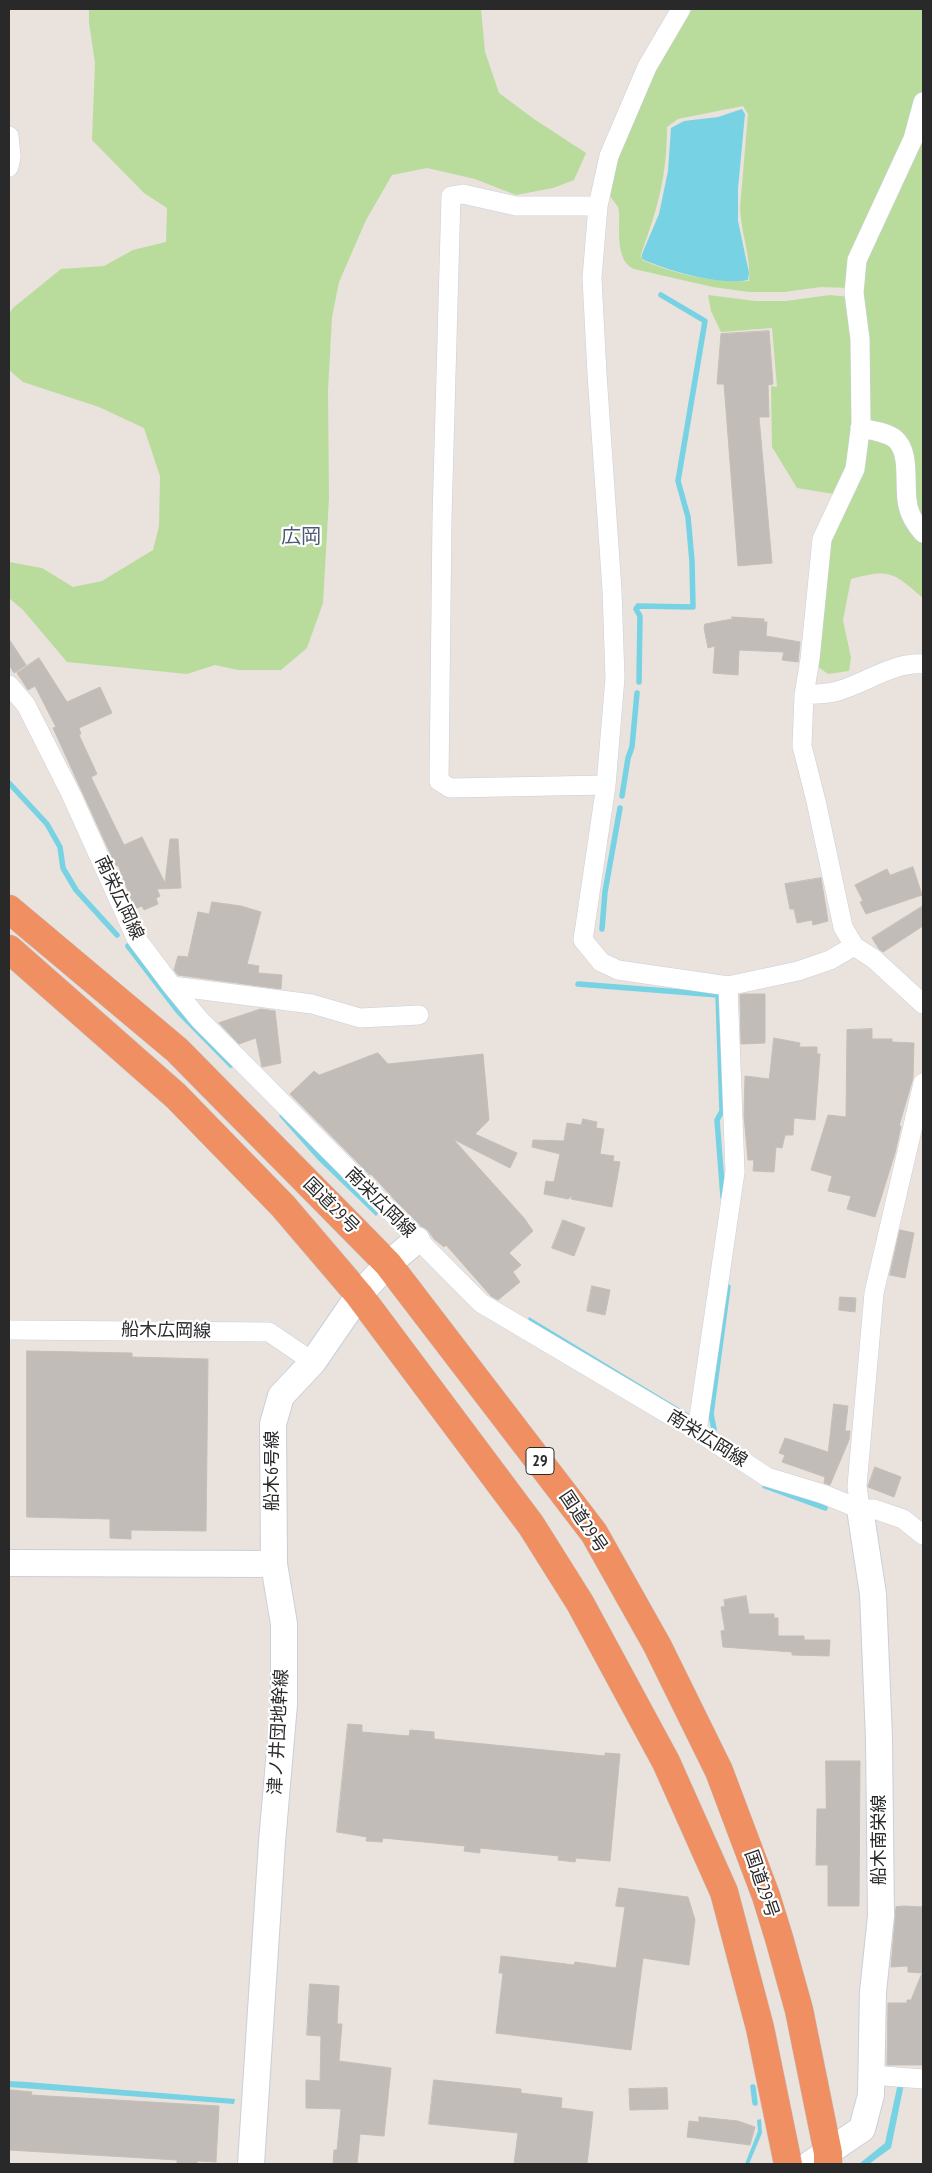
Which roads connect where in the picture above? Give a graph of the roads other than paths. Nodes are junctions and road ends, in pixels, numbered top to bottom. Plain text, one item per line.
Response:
1 (681, 9) edge
2 (923, 102) edge
3 (9, 136) edge
4 (9, 167) edge
5 (598, 206) junction
6 (860, 428) junction
7 (923, 533) edge
8 (923, 664) edge
9 (9, 686) edge
10 (804, 695) junction
11 (606, 785) junction
12 (9, 909) edge
13 (854, 946) junction
14 (9, 950) edge
15 (172, 986) junction
16 (728, 986) junction
17 (923, 1004) edge
18 (419, 1014) dead end
19 (923, 1083) edge
20 (416, 1240) junction
21 (388, 1264) junction
22 (359, 1295) junction
23 (9, 1330) edge
24 (313, 1362) junction
25 (698, 1431) junction
26 (860, 1509) junction
27 (923, 1535) edge
28 (9, 1563) edge
29 (274, 1564) junction
30 (871, 2075) junction
31 (923, 2078) edge
32 (822, 2160) edge
33 (251, 2164) edge
34 (788, 2164) edge

1 - 5 street
2 - 6 street
3 - 4 street
5 - 11 street
5 - 11 street
6 - 7 street
6 - 10 street
8 - 10 street
9 - 15 street, 南栄広岡線
10 - 13 street
11 - 16 street
12 - 21 highway, 国道29号 / 29
13 - 16 street
13 - 17 street
14 - 22 highway, 国道29号
15 - 18 street
15 - 20 street, 南栄広岡線
16 - 25 street
19 - 26 street
20 - 21 street, 船木6号線
20 - 25 street, 南栄広岡線
21 - 22 street, 船木6号線
21 - 32 highway, 国道29号 / 29
22 - 24 street, 船木6号線
22 - 34 highway, 国道29号
23 - 24 street, 船木広岡線
24 - 29 street, 船木6号線
25 - 26 street, 南栄広岡線
26 - 27 street, 南栄広岡線
26 - 30 street, 船木南栄線
28 - 29 street
29 - 33 street, 津ノ井団地幹線
30 - 31 street
30 - 32 street, 船木南栄線

